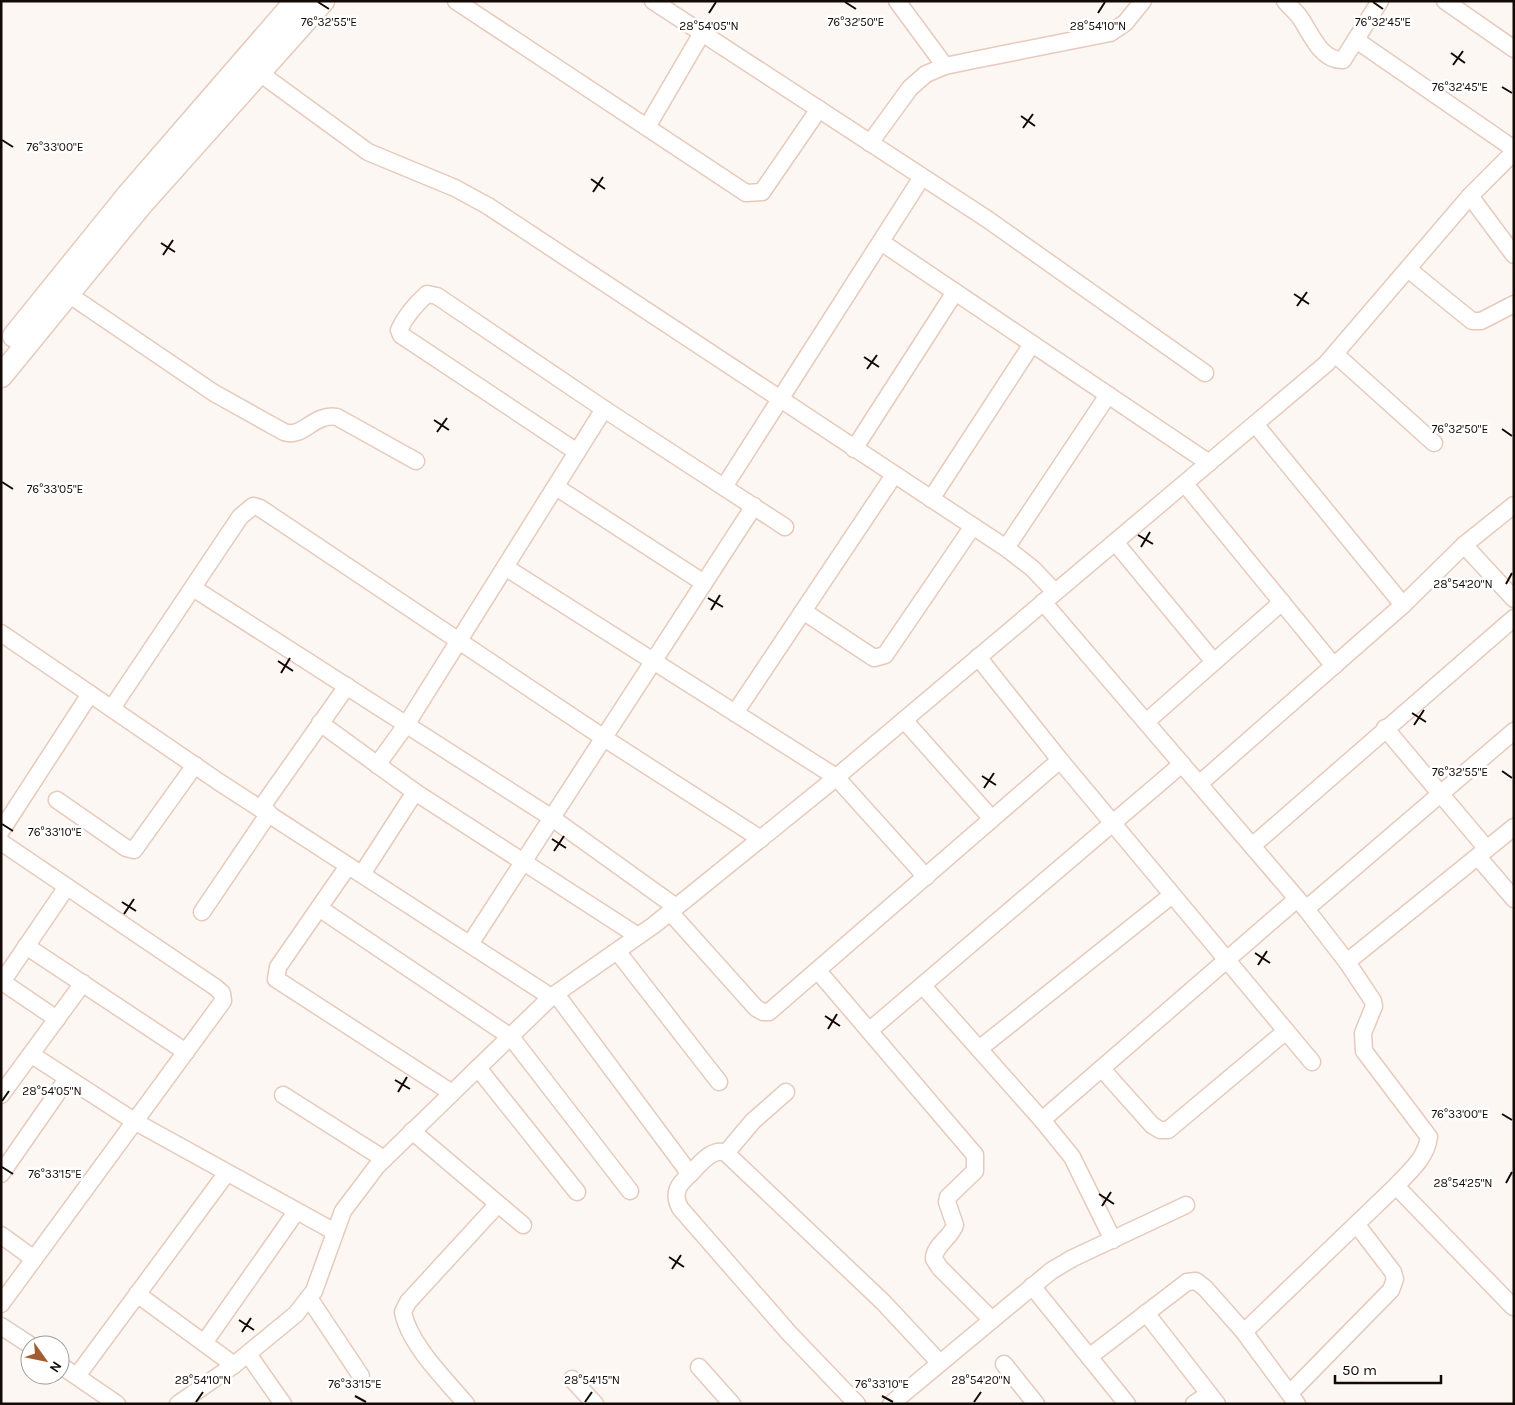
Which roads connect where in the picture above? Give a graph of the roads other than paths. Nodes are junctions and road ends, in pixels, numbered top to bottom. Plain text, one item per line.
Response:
1 (296, 1) edge
2 (322, 1) edge
3 (456, 1) edge
4 (653, 1) edge
5 (898, 1) edge
6 (1143, 1) edge
7 (1285, 1) edge
8 (1380, 1) edge
9 (1445, 1) edge
10 (702, 33) junction
11 (1356, 40) junction
12 (1514, 49) edge
13 (945, 66) junction
14 (252, 67) junction
15 (819, 109) junction
16 (647, 128) junction
17 (870, 143) junction
18 (1514, 150) edge
19 (922, 177) junction
20 (1470, 196) junction
21 (881, 242) junction
22 (1514, 255) edge
23 (1408, 269) junction
24 (955, 292) junction
25 (68, 294) junction
26 (1514, 304) edge
27 (1032, 344) junction
28 (1, 352) edge
29 (1335, 354) junction
30 (1205, 373) dead end
31 (1, 376) edge
32 (1108, 395) junction
33 (779, 400) junction
34 (604, 410) junction
35 (1255, 424) junction
36 (1434, 443) dead end
37 (854, 449) junction
38 (578, 452) junction
39 (416, 461) dead end
40 (1209, 463) junction
41 (894, 475) junction
42 (1185, 484) junction
43 (556, 487) junction
44 (724, 487) junction
45 (931, 499) junction
46 (1514, 505) edge
47 (754, 506) junction
48 (973, 526) junction
49 (785, 527) dead end
50 (1115, 542) junction
51 (1464, 545) junction
52 (1006, 548) junction
53 (505, 567) junction
54 (704, 583) junction
55 (192, 588) junction
56 (1049, 597) junction
57 (1514, 599) edge
58 (1282, 602) junction
59 (1403, 605) junction
60 (803, 611) junction
61 (1514, 618) edge
62 (1, 633) edge
63 (459, 640) junction
64 (978, 657) junction
65 (654, 661) junction
66 (1214, 662) junction
67 (1334, 666) junction
68 (347, 686) junction
69 (90, 694) junction
70 (112, 708) junction
71 (735, 713) junction
72 (904, 720) junction
73 (1146, 722) junction
74 (320, 723) junction
75 (406, 725) junction
76 (1385, 728) junction
77 (1514, 731) edge
78 (604, 738) junction
79 (1060, 760) junction
80 (1182, 764) junction
81 (195, 765) junction
82 (377, 765) junction
83 (836, 777) junction
84 (1199, 784) junction
85 (415, 792) junction
86 (1441, 793) junction
87 (57, 800) dead end
88 (265, 810) junction
89 (552, 818) junction
90 (992, 819) junction
91 (1113, 824) junction
92 (1514, 826) edge
93 (1, 831) edge
94 (761, 839) junction
95 (1, 842) edge
96 (1252, 846) junction
97 (1483, 853) junction
98 (524, 861) junction
99 (355, 870) junction
100 (926, 877) junction
101 (66, 888) junction
102 (1172, 895) junction
103 (1514, 899) edge
104 (1301, 904) junction
105 (319, 908) junction
106 (673, 909) junction
107 (202, 912) dead end
108 (638, 936) junction
109 (470, 944) junction
110 (26, 946) junction
111 (617, 951) junction
112 (1227, 960) junction
113 (1346, 962) junction
114 (818, 971) junction
115 (2, 982) edge
116 (83, 983) junction
117 (923, 986) junction
118 (554, 996) junction
119 (57, 1020) junction
120 (870, 1030) junction
121 (1286, 1031) junction
122 (511, 1037) junction
123 (979, 1049) junction
124 (186, 1052) junction
125 (32, 1055) junction
126 (1312, 1062) dead end
127 (478, 1068) junction
128 (1102, 1068) junction
129 (67, 1079) junction
130 (719, 1082) dead end
131 (786, 1092) dead end
132 (452, 1093) junction
133 (282, 1095) dead end
134 (1, 1096) edge
135 (1042, 1120) junction
136 (134, 1121) junction
137 (412, 1131) junction
138 (726, 1153) junction
139 (384, 1159) junction
140 (1, 1174) edge
141 (226, 1174) junction
142 (690, 1174) junction
143 (1396, 1186) junction
144 (577, 1192) dead end
145 (630, 1192) dead end
146 (498, 1204) junction
147 (1186, 1205) dead end
148 (296, 1212) junction
149 (1357, 1225) junction
150 (523, 1226) dead end
151 (335, 1232) junction
152 (1, 1235) edge
153 (1113, 1240) junction
154 (34, 1259) junction
155 (1032, 1286) junction
156 (137, 1294) junction
157 (309, 1298) junction
158 (1, 1304) edge
159 (1514, 1307) edge
160 (1146, 1313) junction
161 (992, 1320) junction
162 (1, 1326) edge
163 (1244, 1332) junction
164 (20, 1339) edge
165 (204, 1343) junction
166 (248, 1354) junction
167 (1089, 1357) junction
168 (940, 1363) junction
169 (1004, 1364) dead end
170 (234, 1365) junction
171 (699, 1367) dead end
172 (70, 1371) edge
173 (77, 1376) junction
174 (361, 1376) dead end
175 (572, 1379) dead end
176 (1213, 1399) edge
177 (1294, 1399) edge
178 (107, 1401) edge
179 (179, 1403) edge
180 (283, 1404) edge
181 (466, 1404) edge
182 (595, 1404) edge
183 (732, 1404) edge
184 (857, 1404) edge
185 (891, 1404) edge
186 (1036, 1404) edge
187 (1127, 1404) edge
188 (1194, 1404) edge

1 - 14 main road
2 - 14 main road
3 - 16 street
4 - 10 street
5 - 13 street
6 - 13 street
7 - 11 street
8 - 11 street
9 - 12 street
10 - 15 street
10 - 16 street
11 - 18 street
13 - 17 street
14 - 25 main road
14 - 28 main road
14 - 33 street
15 - 16 street
15 - 17 street
17 - 19 street
18 - 20 street
19 - 21 street
19 - 30 street
20 - 22 street
20 - 23 street
21 - 24 street
21 - 33 street
23 - 26 street
23 - 29 street
24 - 27 street
24 - 37 street
25 - 31 main road
25 - 39 street
27 - 32 street
27 - 45 street
29 - 35 street
29 - 36 street
32 - 40 street
32 - 52 street
33 - 37 street
33 - 44 street
34 - 38 street
34 - 38 street
34 - 44 street
35 - 40 street
35 - 59 street
37 - 41 street
38 - 43 street
40 - 42 street
41 - 45 street
41 - 60 street
42 - 50 street
42 - 58 street
43 - 53 street
43 - 54 street
44 - 47 street
45 - 48 street
46 - 51 street
47 - 49 street
47 - 54 street
48 - 52 street
48 - 60 street
50 - 56 street
50 - 66 street
51 - 57 street
51 - 59 street
52 - 56 street
53 - 63 street
53 - 65 street
54 - 65 street
55 - 63 street
55 - 68 street
55 - 70 street
56 - 64 street
56 - 73 street
58 - 66 street
58 - 67 street
59 - 67 street
60 - 71 street
61 - 76 street
62 - 69 street
63 - 75 street
63 - 78 street
64 - 72 street
64 - 79 street
65 - 71 street
65 - 78 street
66 - 73 street
67 - 84 street
68 - 74 street
68 - 75 street
69 - 70 street
69 - 93 street
70 - 81 street
71 - 83 street
72 - 83 street
72 - 90 street
73 - 80 street
74 - 82 street
74 - 88 street
75 - 82 street
75 - 89 street
76 - 86 street
76 - 96 street
77 - 86 street
78 - 89 street
78 - 94 street
79 - 90 street
79 - 91 street
80 - 84 street
80 - 91 street
81 - 87 street
81 - 88 street
82 - 85 street
83 - 94 street
83 - 100 street
84 - 96 street
85 - 98 street
85 - 99 street
86 - 97 street
86 - 104 street
88 - 99 street
88 - 107 street
89 - 98 street
89 - 106 street
90 - 100 street
91 - 102 street
91 - 117 street
92 - 97 street
94 - 106 street
95 - 101 street
96 - 104 street
97 - 103 street
97 - 113 street
98 - 108 street
98 - 109 street
99 - 105 street
99 - 109 street
100 - 114 street
101 - 110 street
101 - 124 street
102 - 112 street
102 - 123 street
104 - 112 street
104 - 113 street
105 - 122 street
105 - 132 street
106 - 108 street
106 - 114 street
108 - 111 street
109 - 118 street
110 - 115 street
110 - 116 street
111 - 118 street
111 - 130 street
112 - 121 street
112 - 128 street
113 - 143 street
114 - 120 street
115 - 119 street
116 - 119 street
116 - 124 street
117 - 120 street
117 - 123 street
118 - 122 street
118 - 142 street
119 - 125 street
120 - 161 street
121 - 126 street
121 - 128 street
122 - 127 street
122 - 145 street
123 - 135 street
124 - 136 street
125 - 129 street
125 - 134 street
127 - 132 street
127 - 144 street
128 - 135 street
129 - 136 street
129 - 140 street
131 - 138 street
132 - 137 street
133 - 139 street
135 - 153 street
136 - 141 street
136 - 154 street
137 - 139 street
137 - 146 street
138 - 142 street
138 - 168 street
139 - 151 street
141 - 148 street
141 - 156 street
142 - 184 street
143 - 149 street
143 - 159 street
146 - 150 street
146 - 181 street
147 - 153 street
148 - 151 street
148 - 165 street
149 - 163 street
149 - 177 street
151 - 157 street
152 - 154 street
153 - 155 street
154 - 158 street
155 - 161 street
155 - 167 street
156 - 165 street
156 - 173 street
157 - 166 street
157 - 174 street
160 - 163 street
160 - 167 street
160 - 176 street
161 - 168 street
162 - 164 street
163 - 177 street
165 - 170 street
166 - 170 street
166 - 180 street
167 - 187 street
168 - 185 street
169 - 186 street
170 - 179 street
171 - 183 street
172 - 173 street
173 - 178 street
175 - 182 street
176 - 188 street

